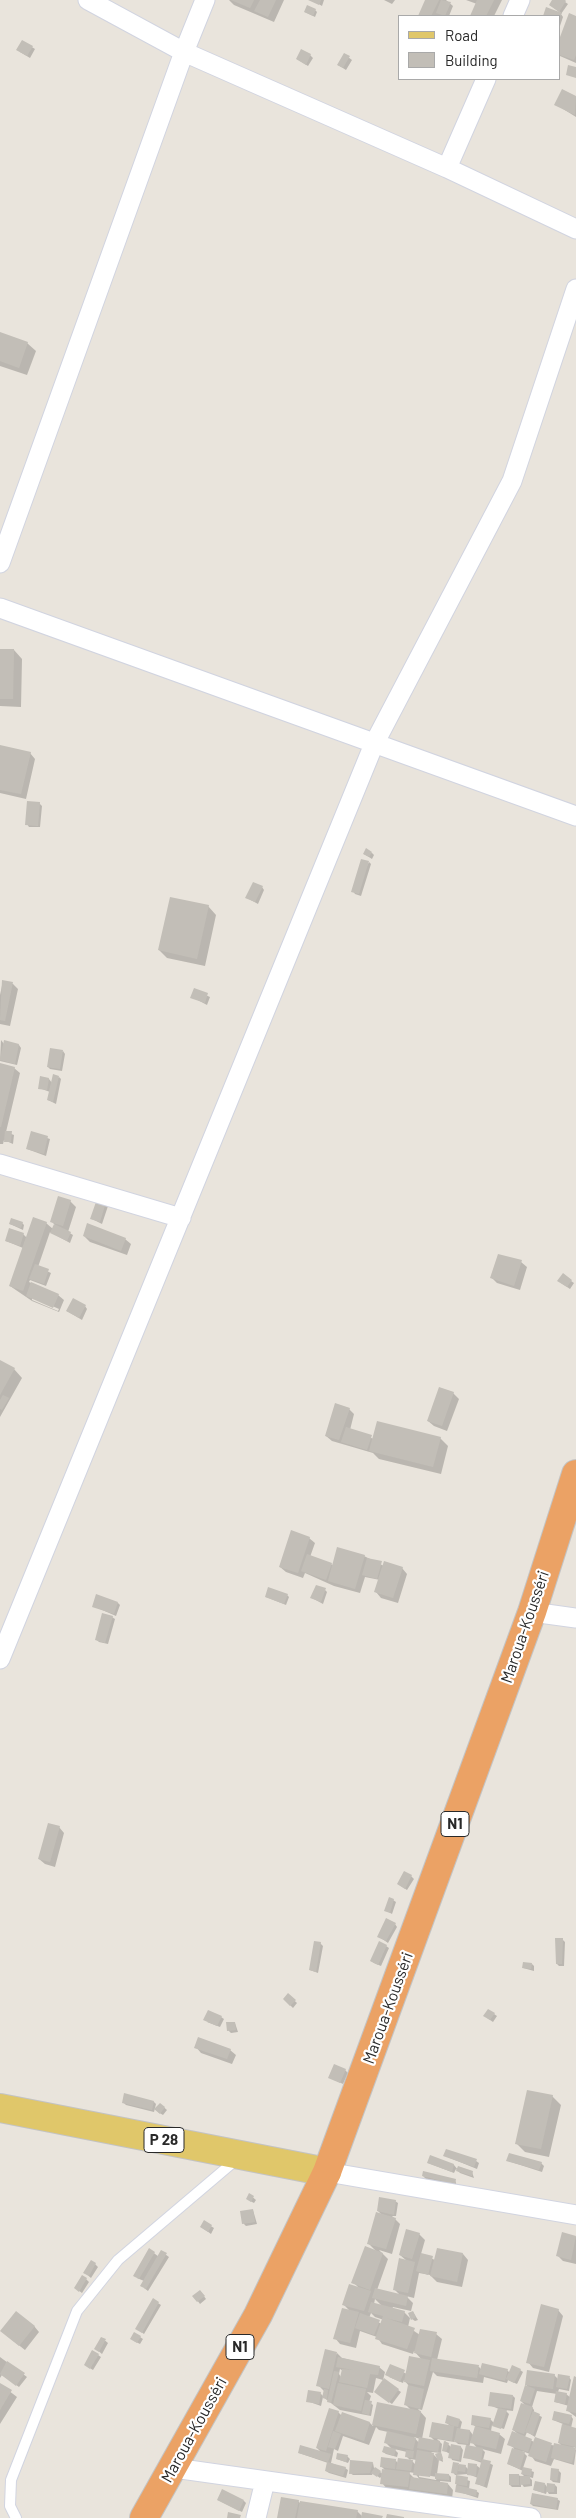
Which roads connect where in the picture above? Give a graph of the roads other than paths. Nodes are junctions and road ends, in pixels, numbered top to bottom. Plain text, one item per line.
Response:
1 (88, 0) edge
2 (205, 0) edge
3 (520, 0) edge
4 (513, 15) edge
5 (184, 52) junction
6 (486, 80) edge
7 (447, 168) junction
8 (576, 230) edge
9 (576, 289) edge
10 (0, 563) edge
11 (0, 608) edge
12 (374, 744) junction
13 (576, 816) edge
14 (0, 1164) edge
15 (181, 1218) junction
16 (576, 1474) edge
17 (532, 1612) junction
18 (576, 1618) edge
19 (2, 1648) edge
20 (0, 2108) edge
21 (242, 2155) junction
22 (327, 2172) junction
23 (576, 2215) edge
24 (174, 2468) junction
25 (265, 2481) junction
26 (16, 2518) edge
27 (144, 2518) edge
28 (256, 2518) edge
29 (531, 2518) edge

1 - 5 street
2 - 5 street
3 - 4 street
5 - 7 street
5 - 10 street
6 - 7 street
7 - 8 street
9 - 12 street
11 - 12 street
12 - 13 street
12 - 15 street
14 - 15 street
15 - 19 street
16 - 17 highway, Maroua-Kousséri / N1
17 - 18 street
17 - 22 highway, Maroua-Kousséri / N1
20 - 21 main road, P 28
21 - 22 main road, P 28
21 - 26 lane
22 - 23 street
22 - 24 highway, Maroua-Kousséri / N1
24 - 25 street
24 - 27 highway, Maroua-Kousséri / N1
25 - 28 street
25 - 29 street

